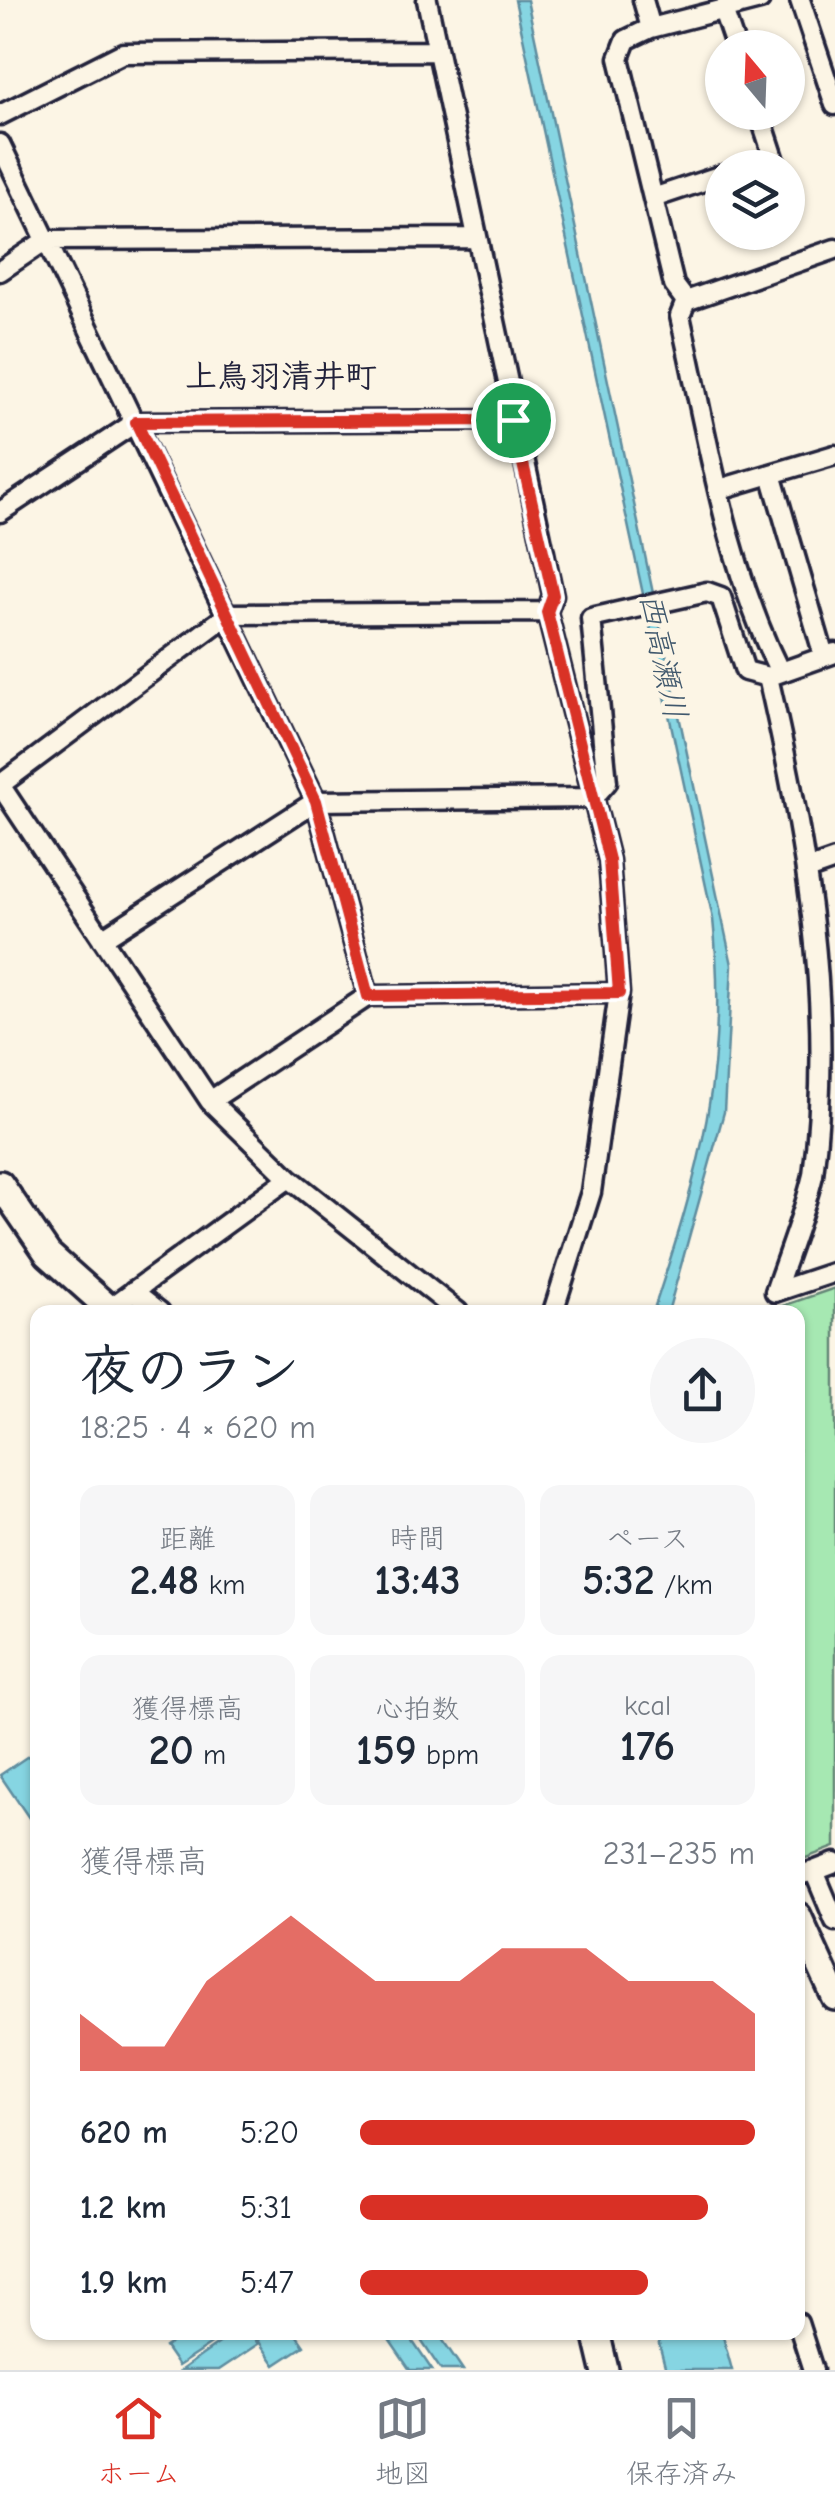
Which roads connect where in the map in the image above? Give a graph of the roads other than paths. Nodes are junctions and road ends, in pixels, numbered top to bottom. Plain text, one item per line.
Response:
1 (426, 0) edge
2 (643, 0) edge
3 (760, 0) edge
4 (800, 0) edge
5 (723, 10) junction
6 (651, 28) junction
7 (730, 30) edge
8 (437, 51) junction
9 (835, 105) edge
10 (0, 115) edge
11 (0, 144) edge
12 (705, 181) edge
13 (656, 197) junction
14 (476, 238) junction
15 (46, 240) junction
16 (835, 249) edge
17 (0, 271) edge
18 (686, 301) junction
19 (513, 420) junction
20 (136, 422) junction
21 (835, 454) edge
22 (772, 474) junction
23 (720, 489) junction
24 (0, 512) edge
25 (547, 612) junction
26 (229, 614) junction
27 (829, 654) edge
28 (774, 674) junction
29 (0, 785) edge
30 (593, 798) junction
31 (316, 801) junction
32 (835, 860) edge
33 (812, 868) junction
34 (102, 939) junction
35 (619, 993) junction
36 (368, 996) junction
37 (831, 1063) edge
38 (210, 1101) junction
39 (289, 1178) junction
40 (0, 1184) edge
41 (835, 1272) edge
42 (133, 1291) junction
43 (104, 1305) edge
44 (118, 1305) edge
45 (151, 1305) edge
46 (449, 1305) edge
47 (555, 1305) edge
48 (835, 1862) edge
49 (835, 1921) edge
50 (805, 1931) edge
51 (835, 1997) edge
52 (598, 2340) edge
53 (803, 2340) edge
54 (605, 2370) edge
55 (813, 2370) edge

1 - 8 street
2 - 6 street
3 - 5 street
4 - 9 street
5 - 6 street
5 - 7 street
6 - 13 street
8 - 10 street
8 - 14 street
11 - 15 street
12 - 13 street
13 - 18 street
14 - 15 street
14 - 19 street
15 - 17 street
15 - 20 street
16 - 18 street
18 - 23 street
19 - 20 street
19 - 25 street
20 - 24 street
20 - 26 street
21 - 22 street
22 - 23 street
22 - 27 street
23 - 28 street
25 - 26 street
25 - 30 street
26 - 29 street
26 - 31 street
27 - 28 street
28 - 30 street
28 - 33 street
29 - 34 street
30 - 31 street
30 - 35 street
31 - 34 street
31 - 36 street
32 - 33 street
33 - 37 street
34 - 38 street
35 - 36 street
35 - 47 street
36 - 38 street
37 - 41 street
38 - 39 street
39 - 42 street
39 - 46 street
40 - 43 street
42 - 44 street
42 - 45 street
48 - 49 street
50 - 51 street
52 - 54 street
53 - 55 street

